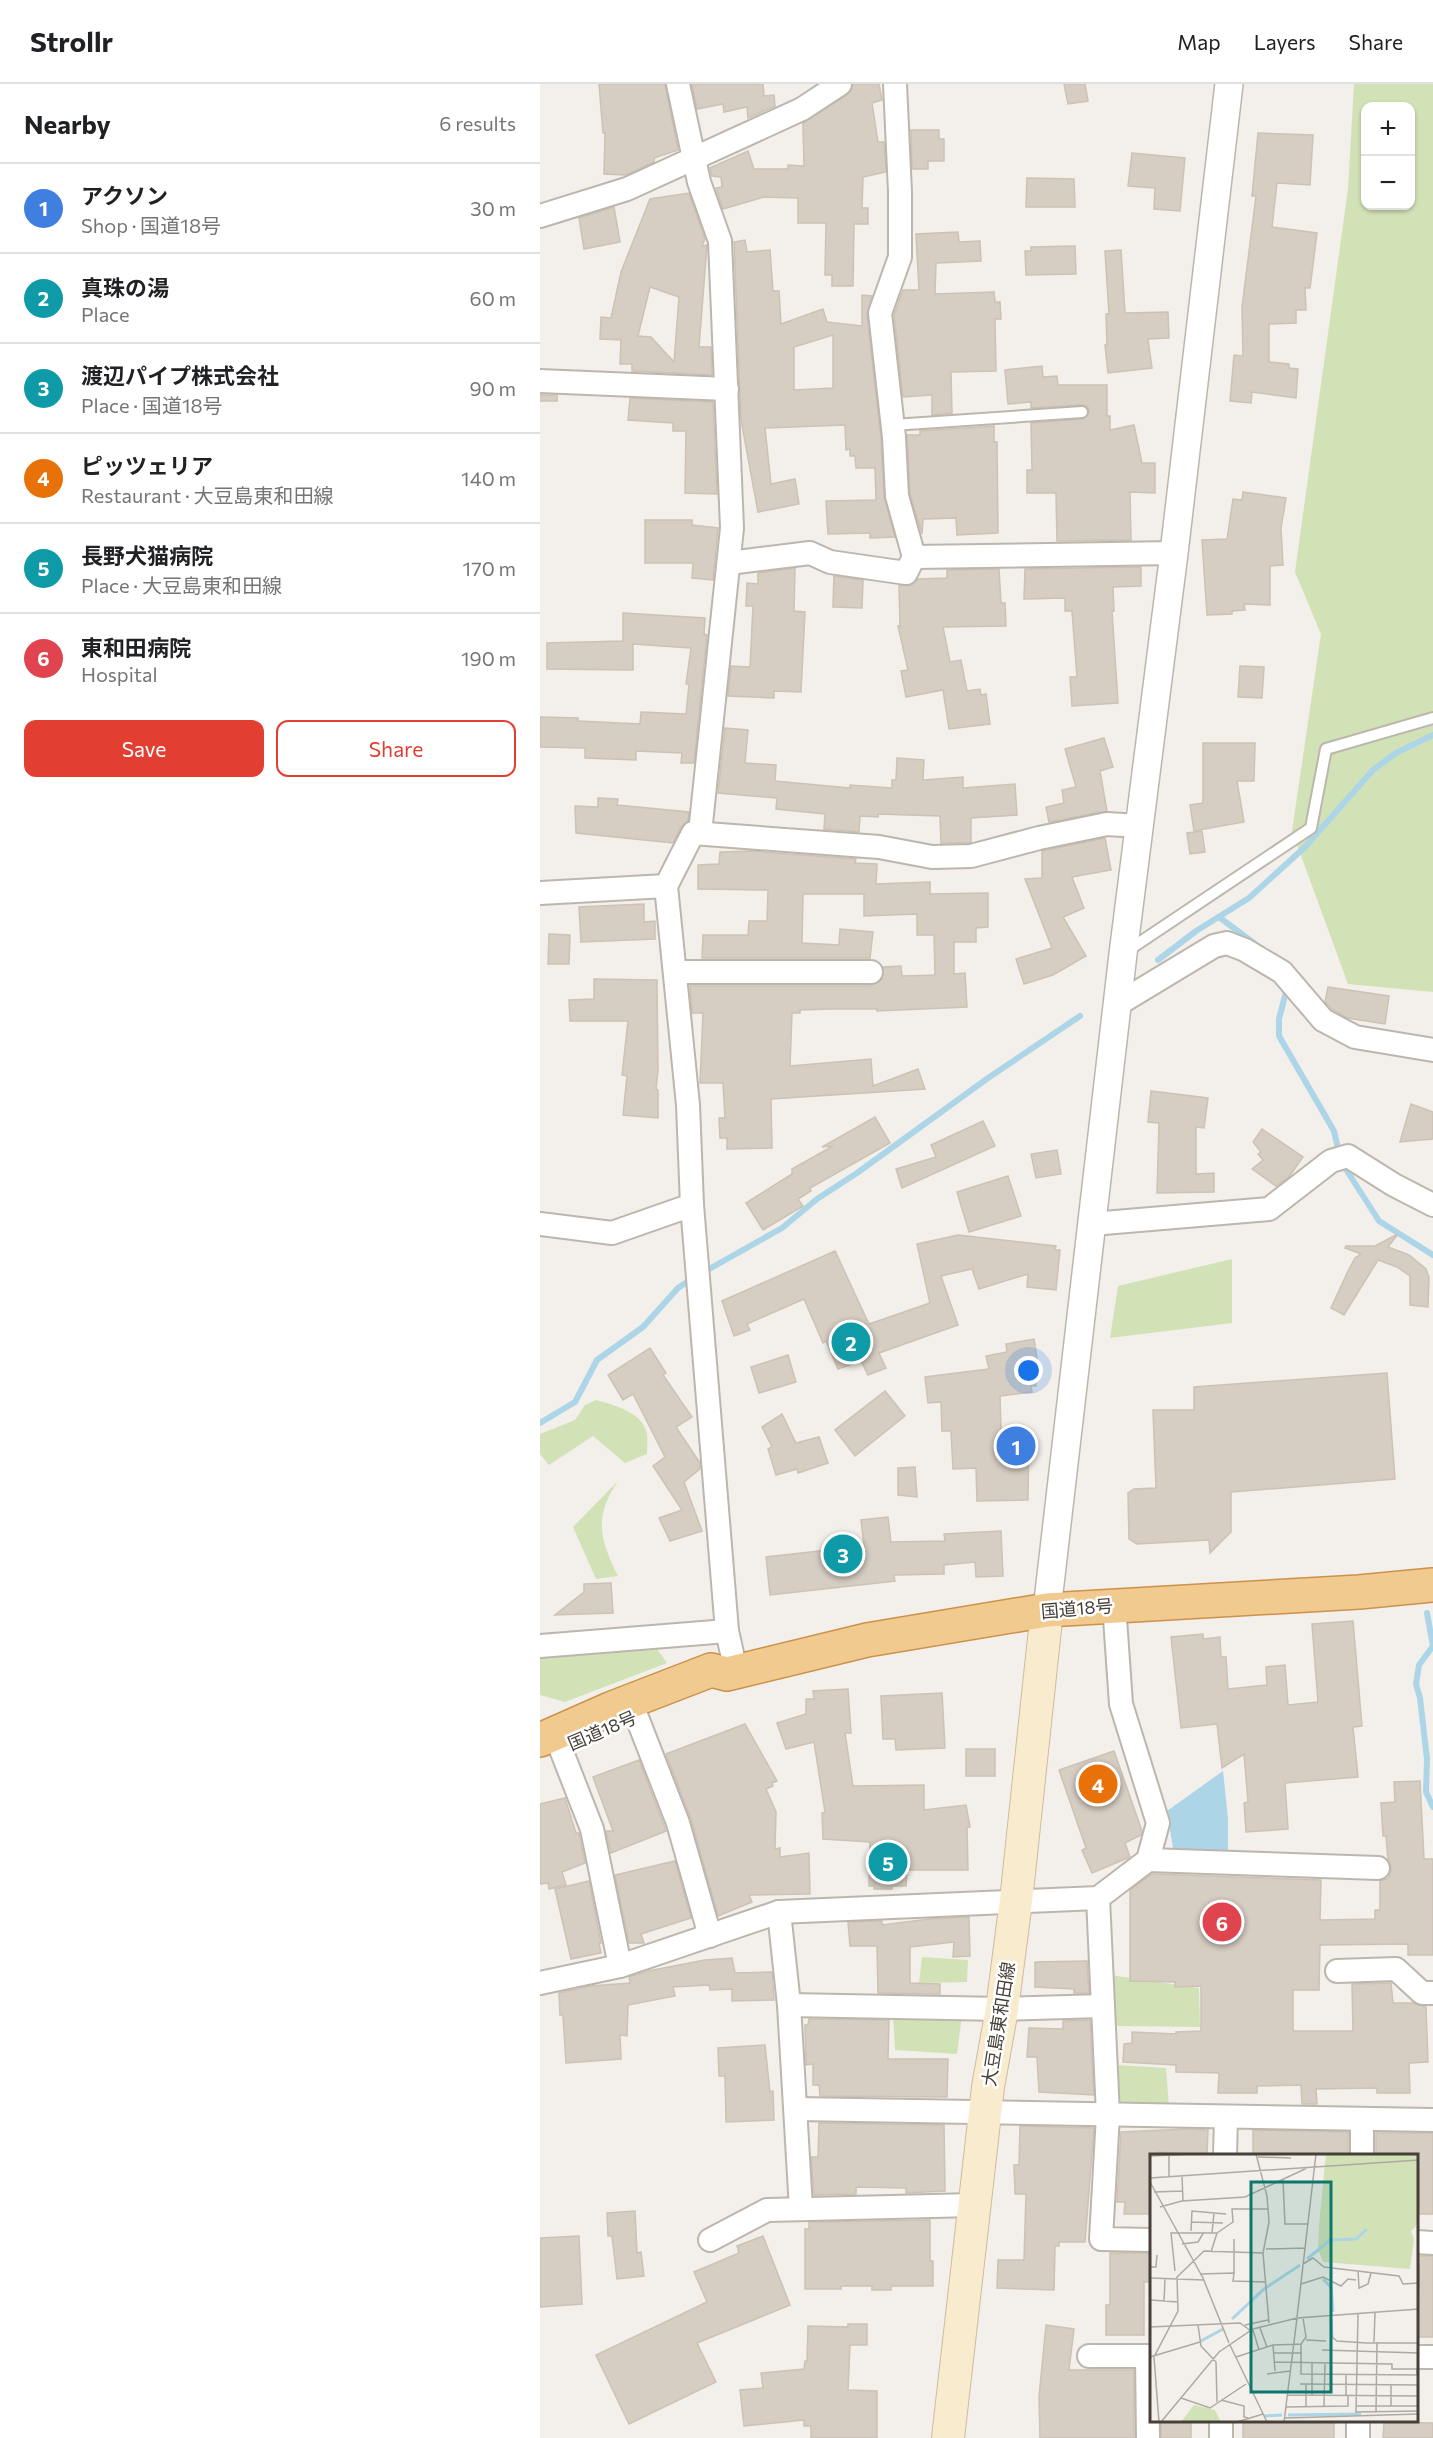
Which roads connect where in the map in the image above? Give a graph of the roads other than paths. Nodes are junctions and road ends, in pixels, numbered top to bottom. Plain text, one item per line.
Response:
1 (678, 84) edge
2 (840, 84) edge
3 (895, 84) edge
4 (1229, 84) edge
5 (695, 159) junction
6 (540, 216) edge
7 (540, 381) edge
8 (727, 389) junction
9 (1082, 412) dead end
10 (893, 425) junction
11 (1174, 553) junction
12 (914, 557) junction
13 (729, 563) junction
14 (1433, 718) edge
15 (1140, 826) junction
16 (700, 833) junction
17 (666, 886) junction
18 (540, 893) edge
19 (1123, 954) junction
20 (676, 972) junction
21 (871, 972) dead end
22 (1118, 1004) junction
23 (1433, 1050) edge
24 (692, 1205) junction
25 (1433, 1205) edge
26 (540, 1224) edge
27 (1092, 1224) junction
28 (1433, 1585) edge
29 (1114, 1605) junction
30 (1047, 1610) junction
31 (728, 1631) junction
32 (540, 1646) edge
33 (732, 1672) junction
34 (636, 1715) junction
35 (547, 1748) edge
36 (1148, 1860) junction
37 (1378, 1868) dead end
38 (1098, 1898) junction
39 (1016, 1901) junction
40 (779, 1912) junction
41 (710, 1936) junction
42 (620, 1966) junction
43 (1336, 1971) dead end
44 (540, 1983) edge
45 (1433, 1993) edge
46 (789, 2005) junction
47 (1103, 2006) junction
48 (1002, 2009) junction
49 (796, 2109) junction
50 (984, 2114) junction
51 (1108, 2115) junction
52 (1226, 2117) junction
53 (1362, 2119) junction
54 (1433, 2120) edge
55 (1225, 2154) edge
56 (1362, 2154) edge
57 (974, 2205) junction
58 (801, 2209) junction
59 (711, 2240) dead end
60 (1150, 2240) edge
61 (1418, 2242) edge
62 (1433, 2243) edge
63 (1089, 2356) dead end
64 (1149, 2356) edge
65 (948, 2438) edge
66 (1148, 2438) edge

1 - 5 street
2 - 5 street
3 - 10 street
4 - 11 street
5 - 6 street
5 - 8 street
7 - 8 street
8 - 13 street
9 - 10 lane
10 - 12 street
11 - 12 street
11 - 15 street
12 - 13 street
13 - 16 street
14 - 19 lane
15 - 16 street
15 - 19 street
16 - 17 street
17 - 18 street
17 - 20 street
19 - 22 street
20 - 21 street
20 - 24 street
22 - 23 street
22 - 27 street
24 - 26 street
24 - 31 street
25 - 27 street
27 - 30 street
28 - 29 highway, 国道18号
29 - 30 highway, 国道18号
29 - 36 street
30 - 33 highway, 国道18号
30 - 39 main road, 大豆島東和田線
31 - 32 street
31 - 33 street
33 - 34 highway, 国道18号
33 - 35 highway, 国道18号
34 - 35 highway, 国道18号
34 - 41 street
35 - 42 street
36 - 37 street
36 - 38 street
38 - 39 street
38 - 47 street
39 - 40 street
39 - 48 main road, 大豆島東和田線
40 - 41 street
40 - 46 street
41 - 42 street
42 - 44 street
43 - 45 street
46 - 48 street
46 - 49 street
47 - 48 street
47 - 51 street
48 - 50 main road, 大豆島東和田線
49 - 50 street
49 - 58 street
50 - 51 street
50 - 57 main road, 大豆島東和田線
51 - 52 street
51 - 60 street
52 - 53 street
52 - 55 street
53 - 54 street
53 - 56 street
57 - 58 street
57 - 65 main road, 大豆島東和田線
58 - 59 street
61 - 62 street
63 - 64 street
64 - 66 street

